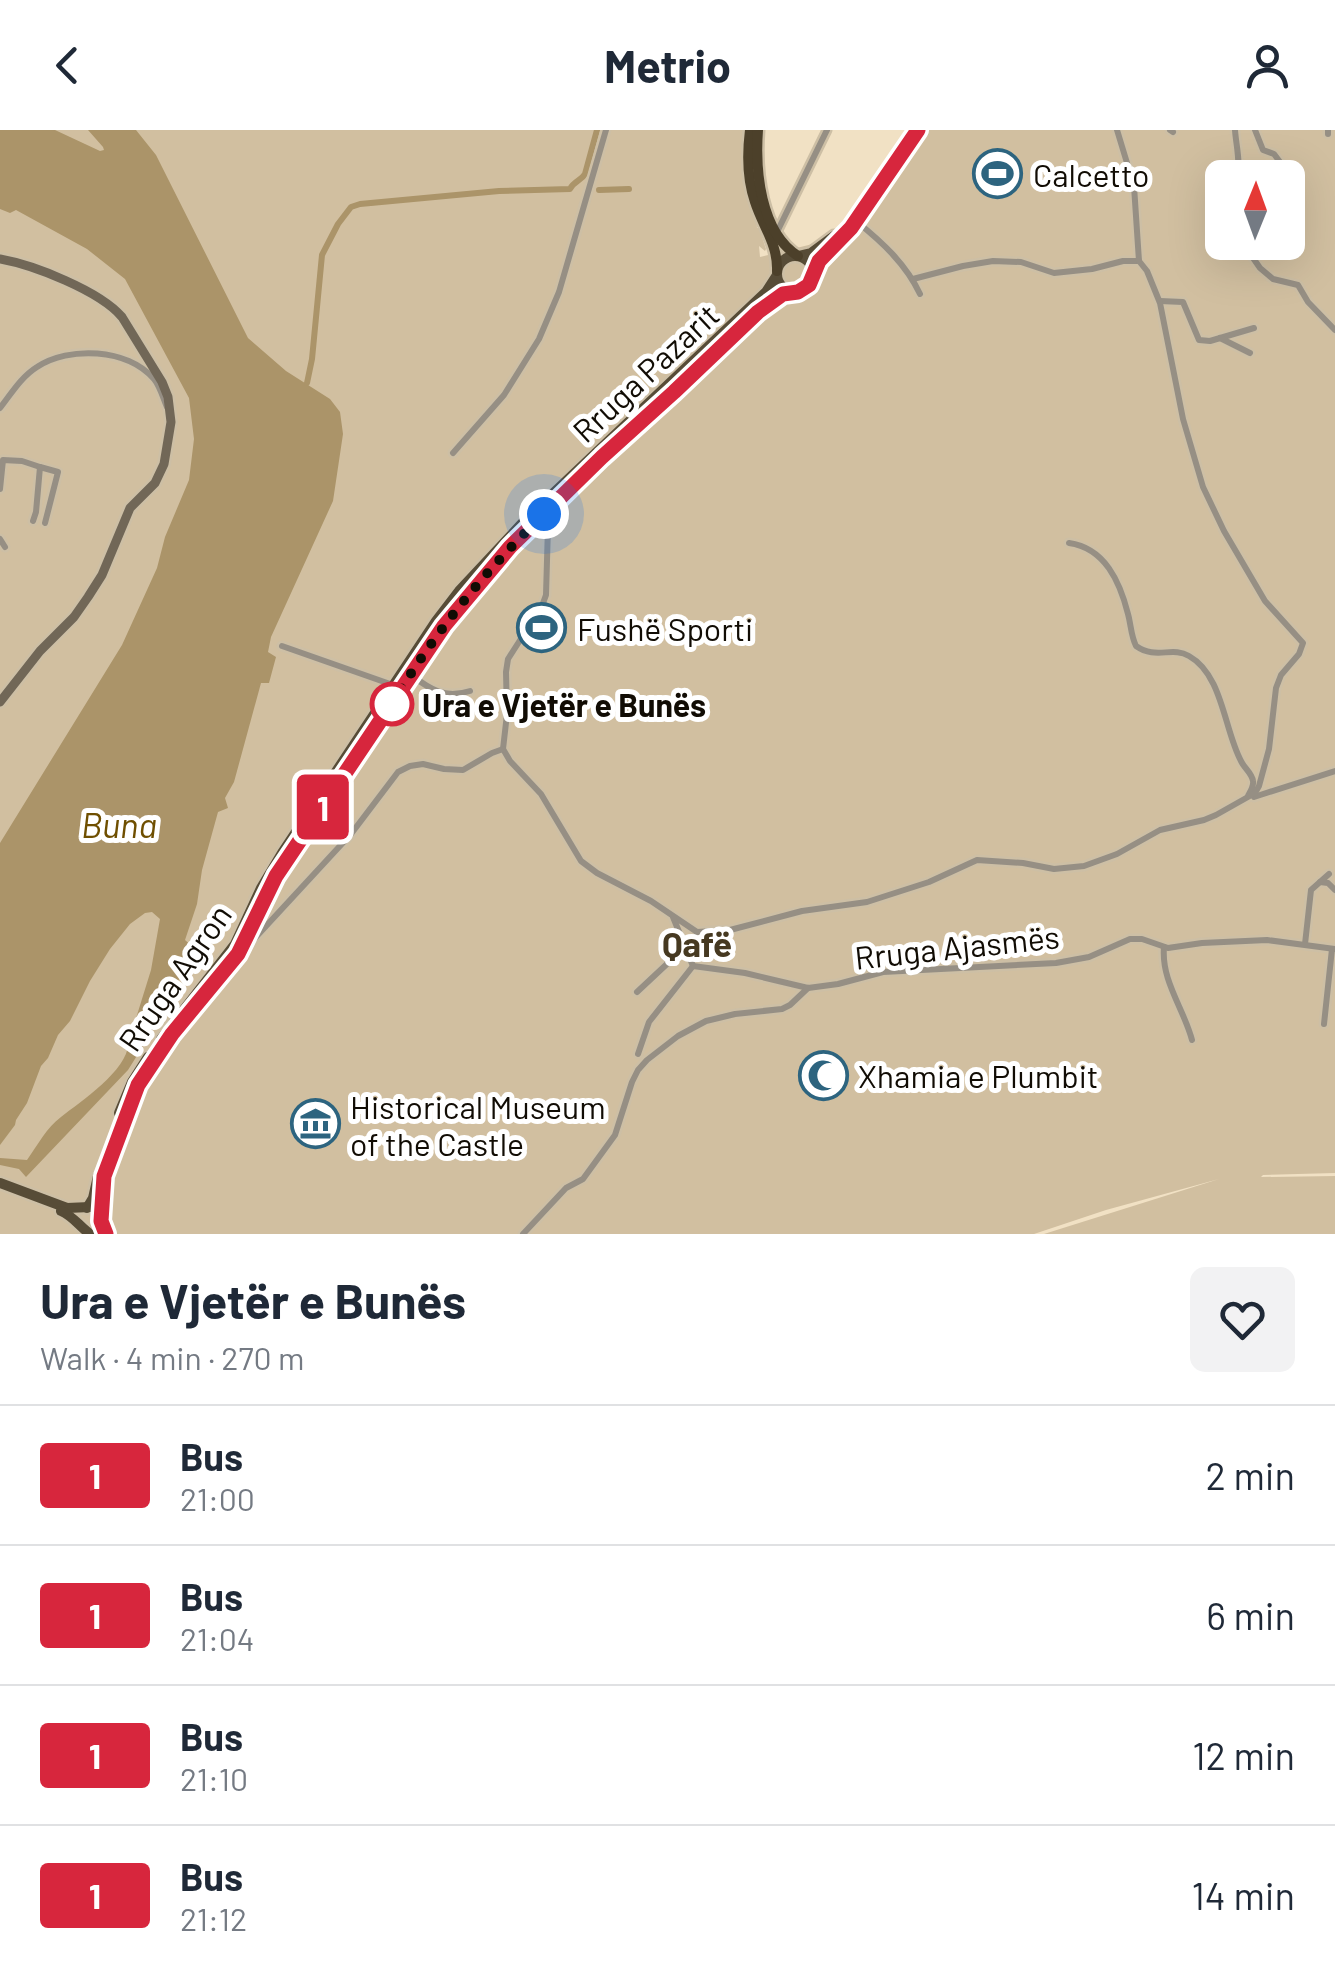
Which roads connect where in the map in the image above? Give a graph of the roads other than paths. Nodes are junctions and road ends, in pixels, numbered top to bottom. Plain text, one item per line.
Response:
1 (606, 130) edge
2 (750, 130) edge
3 (758, 130) edge
4 (827, 130) edge
5 (910, 130) edge
6 (918, 130) edge
7 (1117, 130) edge
8 (1235, 130) edge
9 (1255, 130) edge
10 (1238, 160) edge
11 (1279, 160) edge
12 (856, 221) junction
13 (774, 234) junction
14 (798, 256) junction
15 (0, 259) edge
16 (1254, 260) edge
17 (1140, 261) junction
18 (777, 273) junction
19 (813, 273) junction
20 (913, 279) junction
21 (792, 292) junction
22 (920, 294) dead end
23 (1160, 301) junction
24 (1254, 328) dead end
25 (1335, 330) edge
26 (1220, 338) junction
27 (1250, 354) dead end
28 (0, 408) edge
29 (171, 411) junction
30 (453, 453) dead end
31 (2, 460) edge
32 (40, 466) junction
33 (0, 489) edge
34 (544, 514) junction
35 (33, 521) dead end
36 (45, 523) dead end
37 (0, 538) edge
38 (1069, 543) dead end
39 (5, 547) dead end
40 (282, 646) dead end
41 (411, 675) junction
42 (393, 685) junction
43 (470, 691) dead end
44 (0, 702) edge
45 (503, 750) junction
46 (1335, 771) edge
47 (1248, 797) junction
48 (1329, 874) dead end
49 (1320, 882) junction
50 (266, 885) junction
51 (1335, 890) edge
52 (672, 916) junction
53 (697, 932) junction
54 (1305, 944) junction
55 (1164, 947) junction
56 (1334, 949) edge
57 (238, 954) junction
58 (693, 966) junction
59 (808, 988) junction
60 (637, 992) dead end
61 (1324, 1024) dead end
62 (1192, 1040) dead end
63 (638, 1054) dead end
64 (0, 1183) edge
65 (47, 1202) junction
66 (86, 1208) junction
67 (101, 1219) junction
68 (85, 1229) edge
69 (106, 1234) edge
70 (523, 1234) edge

1 - 30 street
2 - 13 highway
3 - 13 highway
4 - 13 street
5 - 14 main road
6 - 12 main road
7 - 17 street
8 - 10 street
9 - 11 street
12 - 19 main road
12 - 20 street
13 - 14 highway
13 - 18 highway
14 - 18 main road
14 - 19 main road
15 - 29 main road
16 - 25 street
17 - 20 street
17 - 23 street
18 - 21 main road
18 - 42 main road, Rruga Pazarit
19 - 21 main road
20 - 22 street
21 - 34 main road, Rruga Pazarit
23 - 26 street
23 - 47 street
24 - 26 street
26 - 27 street
28 - 29 street
29 - 44 main road
31 - 32 street
31 - 33 street
32 - 35 street
32 - 36 street
34 - 41 main road, Rruga Pazarit
34 - 45 street
37 - 39 street
38 - 47 street
40 - 42 street
41 - 43 street
41 - 50 main road, Rruga Pazarit
42 - 50 main road, Rruga Pazarit
45 - 52 street
45 - 57 street
46 - 47 street
47 - 53 street
48 - 49 street
49 - 51 street
49 - 54 street
50 - 57 main road, Rruga Agron
50 - 66 main road, Rruga Agron
52 - 53 street
52 - 58 street
53 - 60 street
54 - 55 street, Rruga Ajasmës
54 - 56 street, Rruga Ajasmës
55 - 59 street, Rruga Ajasmës
55 - 62 street
56 - 61 street, Rruga Ajasmës
57 - 67 main road, Rruga Agron
58 - 59 street, Rruga Ajasmës
58 - 63 street
59 - 70 street
64 - 65 main road
65 - 66 main road
65 - 68 main road
66 - 67 main road
66 - 68 main road
67 - 68 main road
67 - 69 main road, Rruga Agron

